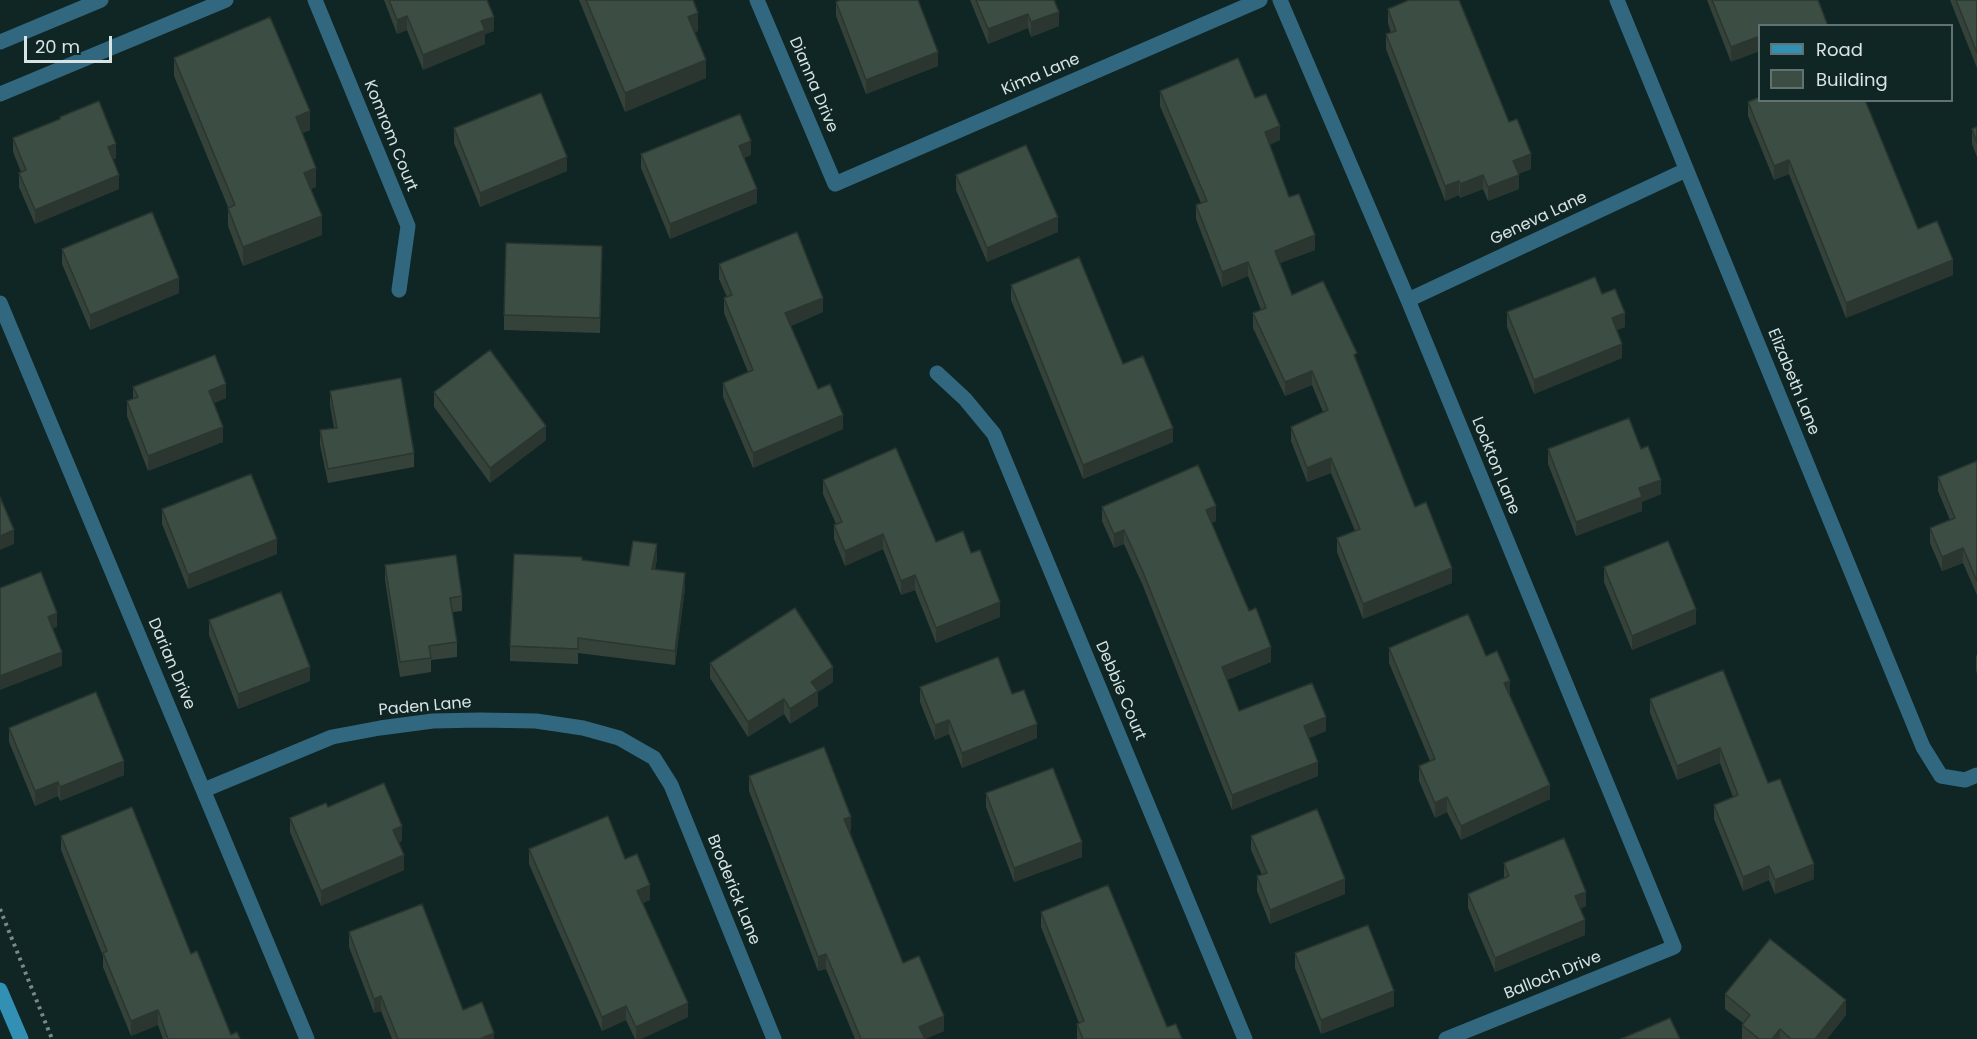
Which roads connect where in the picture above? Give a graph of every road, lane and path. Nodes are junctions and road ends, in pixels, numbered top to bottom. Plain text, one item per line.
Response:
1 (101, 0) edge
2 (226, 0) edge
3 (315, 0) edge
4 (757, 0) edge
5 (1260, 0) edge
6 (1280, 0) edge
7 (1617, 0) edge
8 (0, 42) edge
9 (0, 94) edge
10 (1686, 170) junction
11 (836, 184) joint
12 (399, 290) dead end
13 (1408, 300) junction
14 (0, 303) edge
15 (937, 373) dead end
16 (654, 758) joint
17 (1977, 775) edge
18 (204, 789) junction
19 (0, 909) edge
20 (1674, 947) joint
21 (0, 990) edge
22 (21, 1039) edge
23 (52, 1039) edge
24 (307, 1039) edge
25 (774, 1039) edge
26 (1245, 1039) edge
27 (1446, 1039) edge

1 - 8 street
2 - 9 street
3 - 12 street, Komrom Court
4 - 11 street, Dianna Drive
5 - 11 street, Kima Lane
6 - 13 street, Lockton Lane
7 - 10 street, Elizabeth Lane
10 - 13 street, Geneva Lane
10 - 17 street, Elizabeth Lane
13 - 20 street, Lockton Lane
14 - 18 street, Darian Drive
15 - 26 street, Debbie Court
16 - 18 street, Paden Lane
16 - 25 street, Broderick Lane
18 - 24 street, Darian Drive
19 - 23 path
20 - 27 street, Balloch Drive
21 - 22 main road

